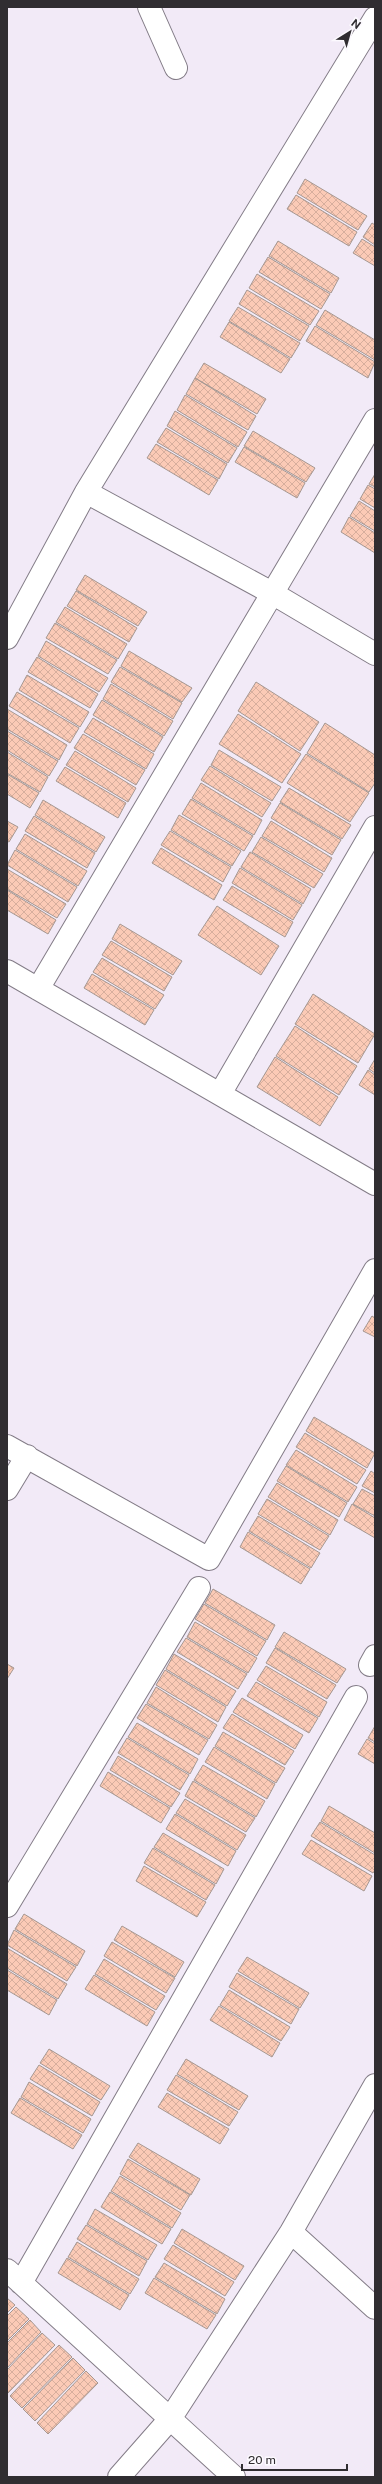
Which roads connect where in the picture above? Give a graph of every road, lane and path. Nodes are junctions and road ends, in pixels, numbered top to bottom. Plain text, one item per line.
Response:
1 (150, 7) edge
2 (375, 18) edge
3 (176, 68) dead end
4 (375, 420) edge
5 (86, 492) junction
6 (272, 593) junction
7 (7, 638) edge
8 (375, 654) edge
9 (375, 827) edge
10 (7, 971) edge
11 (38, 989) junction
12 (220, 1094) junction
13 (375, 1184) edge
14 (375, 1270) edge
15 (7, 1446) edge
16 (27, 1456) junction
17 (7, 1489) edge
18 (199, 1588) dead end
19 (356, 1697) dead end
20 (7, 1906) edge
21 (375, 2085) edge
22 (291, 2232) junction
23 (14, 2277) edge
24 (375, 2308) edge
25 (170, 2419) junction
26 (119, 2477) edge
27 (234, 2477) edge

1 - 3 street
2 - 5 street
4 - 6 street
5 - 6 street
5 - 7 street
6 - 8 street
6 - 11 street
9 - 12 street
10 - 11 street
11 - 12 street
12 - 13 street
14 - 16 street
15 - 16 street
16 - 17 street
18 - 20 street
19 - 23 street
21 - 22 street
22 - 24 street
22 - 25 street
23 - 25 street
25 - 26 street
25 - 27 street

